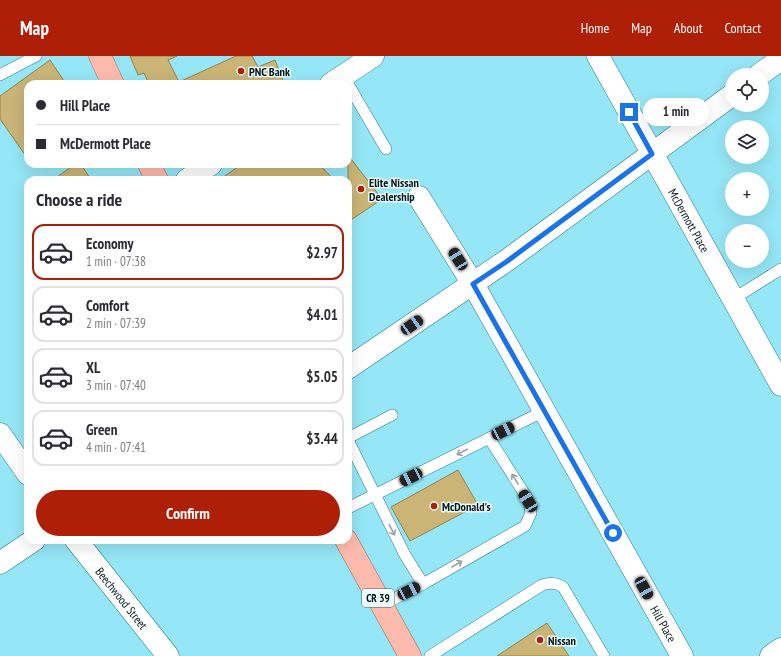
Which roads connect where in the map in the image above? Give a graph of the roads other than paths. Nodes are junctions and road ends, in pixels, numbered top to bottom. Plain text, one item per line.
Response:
1 (36, 56) edge
2 (100, 56) edge
3 (373, 56) edge
4 (598, 56) edge
5 (781, 59) edge
6 (769, 68) edge
7 (0, 75) edge
8 (111, 80) edge
9 (344, 80) edge
10 (352, 97) edge
11 (725, 100) edge
12 (386, 149) dead end
13 (652, 154) junction
14 (205, 168) edge
15 (193, 176) edge
16 (419, 197) dead end
17 (781, 269) edge
18 (473, 284) junction
19 (733, 299) junction
20 (352, 363) edge
21 (781, 385) edge
22 (544, 411) junction
23 (392, 416) dead end
24 (0, 434) edge
25 (352, 437) edge
26 (489, 438) junction
27 (352, 447) edge
28 (24, 468) edge
29 (375, 495) junction
30 (352, 506) edge
31 (28, 544) edge
32 (79, 544) edge
33 (348, 544) edge
34 (0, 563) edge
35 (423, 584) junction
36 (382, 605) junction
37 (781, 649) edge
38 (168, 656) edge
39 (410, 656) edge
40 (430, 656) edge
41 (604, 656) edge
42 (682, 656) edge
43 (771, 656) edge

1 - 7 lane
2 - 8 main road
3 - 9 street
4 - 13 street, McDermott Place
5 - 6 street
10 - 12 lane
11 - 13 street
13 - 18 street
13 - 19 street, McDermott Place
14 - 15 street
16 - 18 street, Hill Place
17 - 19 lane
18 - 20 street
18 - 22 street, Hill Place
19 - 21 street, McDermott Place
22 - 26 lane
22 - 42 street, Hill Place
23 - 25 lane
24 - 28 street
26 -> 29 lane
35 -> 26 lane
27 - 29 lane
29 - 30 lane
29 -> 35 lane
31 - 34 street
32 - 38 street, Beechwood Street
33 - 36 main road, CR 39
35 - 36 lane
36 - 39 main road, CR 39
37 - 43 street
40 - 41 lane

